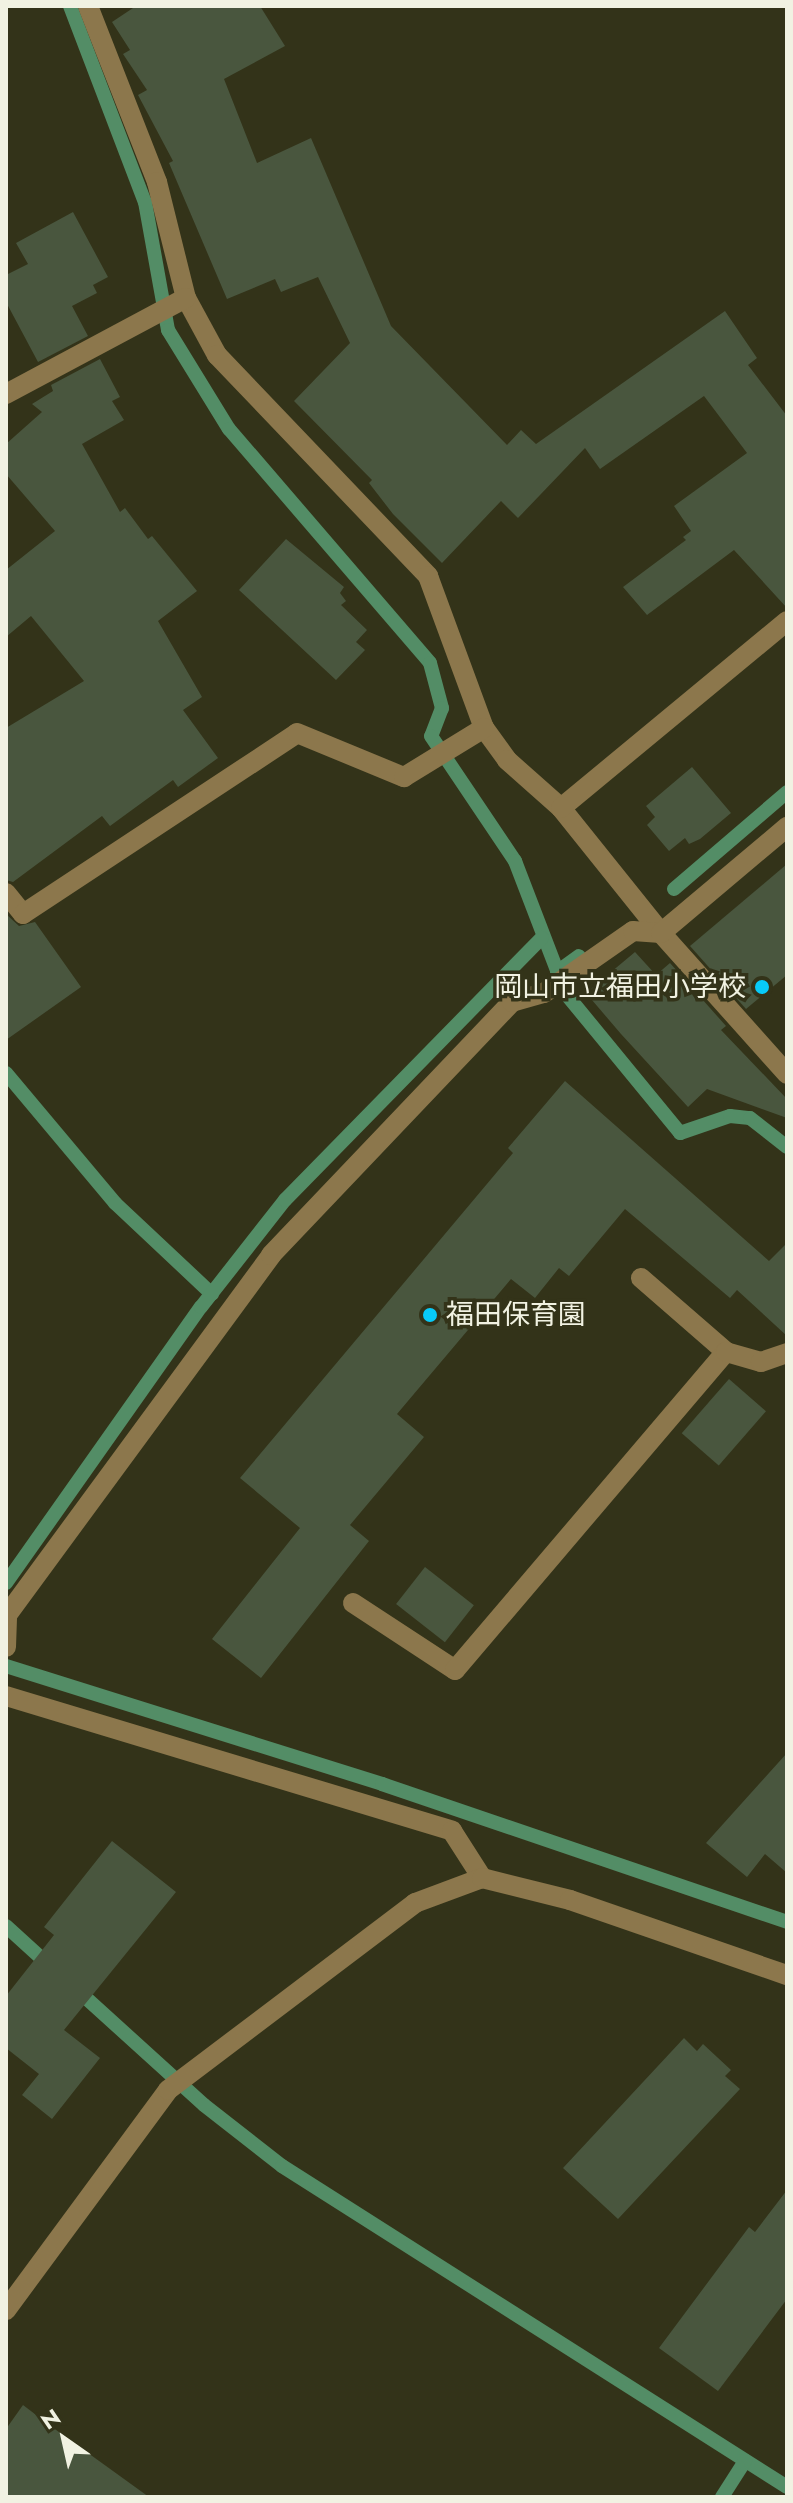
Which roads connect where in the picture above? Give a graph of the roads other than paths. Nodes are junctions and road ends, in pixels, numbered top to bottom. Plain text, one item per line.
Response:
1 (88, 6) edge
2 (169, 306) junction
3 (6, 394) edge
4 (787, 621) edge
5 (484, 728) junction
6 (561, 808) junction
7 (787, 827) edge
8 (6, 893) edge
9 (661, 933) junction
10 (787, 1074) edge
11 (641, 1278) dead end
12 (726, 1352) junction
13 (787, 1353) edge
14 (353, 1603) dead end
15 (6, 1646) edge
16 (6, 1696) edge
17 (482, 1878) junction
18 (787, 1975) edge
19 (6, 2310) edge

1 - 2 street
2 - 3 street
2 - 5 street
4 - 6 street
5 - 6 street
5 - 8 street
6 - 9 street
7 - 9 street
9 - 10 street
9 - 15 street
11 - 12 street
12 - 13 street
12 - 14 street
16 - 17 street
17 - 18 street
17 - 19 street

